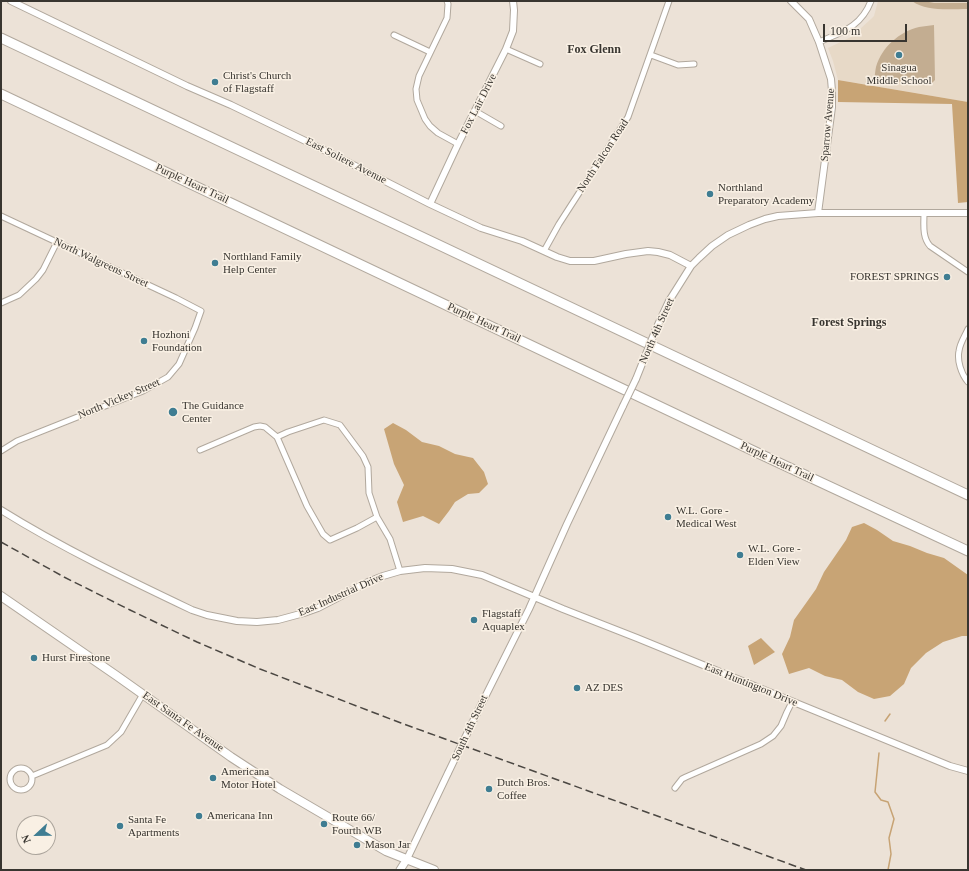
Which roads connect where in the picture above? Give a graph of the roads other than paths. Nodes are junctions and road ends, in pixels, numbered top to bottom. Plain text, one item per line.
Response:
1 (11, 1) edge
2 (447, 1) edge
3 (513, 1) edge
4 (669, 1) edge
5 (791, 1) edge
6 (871, 1) edge
7 (394, 35) dead end
8 (1, 38) edge
9 (819, 42) junction
10 (506, 49) junction
11 (430, 52) junction
12 (651, 54) junction
13 (540, 64) dead end
14 (694, 64) dead end
15 (1, 94) edge
16 (475, 111) junction
17 (501, 126) dead end
18 (458, 144) junction
19 (430, 204) junction
20 (818, 213) junction
21 (924, 213) junction
22 (968, 213) edge
23 (1, 216) edge
24 (57, 242) junction
25 (544, 251) junction
26 (691, 266) junction
27 (968, 272) edge
28 (1, 303) edge
29 (201, 311) joint
30 (968, 329) edge
31 (968, 382) edge
32 (277, 437) junction
33 (200, 450) dead end
34 (1, 451) edge
35 (968, 495) edge
36 (1, 510) edge
37 (377, 517) junction
38 (968, 552) edge
39 (400, 571) junction
40 (1, 596) edge
41 (534, 597) junction
42 (142, 694) junction
43 (792, 702) junction
44 (968, 771) edge
45 (32, 776) junction
46 (675, 788) dead end
47 (407, 859) junction
48 (400, 870) edge
49 (434, 870) edge

1 - 19 street, East Soliere Avenue
2 - 11 street
3 - 10 street, Fox Lair Drive
4 - 12 street, North Falcon Road
5 - 9 street, Sparrow Avenue
6 - 9 street
7 - 11 street
8 - 35 highway
9 - 20 street, Sparrow Avenue
10 - 13 street
10 - 16 street, Fox Lair Drive
11 - 18 street
12 - 14 street
12 - 25 street, North Falcon Road
15 - 38 highway, Purple Heart Trail
16 - 17 street
16 - 18 street, Fox Lair Drive
18 - 19 street, Fox Lair Drive
19 - 25 street, East Soliere Avenue
20 - 21 street, North 4th Street
20 - 26 street, North 4th Street
21 - 22 street, North 4th Street
21 - 27 street
23 - 24 street, North Walgreens Street
24 - 28 street
24 - 29 street, North Walgreens Street
25 - 26 street, East Soliere Avenue
26 - 41 street, North 4th Street, bridge
29 - 34 street, North Vickey Street
30 - 31 street
32 - 33 street
32 - 37 street
32 - 37 street
36 - 39 street, East Industrial Drive
37 - 39 street
39 - 41 street, East Industrial Drive
40 - 42 main road, East Santa Fe Avenue
41 - 43 street, East Huntington Drive
41 - 47 street, South 4th Street, bridge
42 - 45 street
42 - 47 main road, East Santa Fe Avenue
43 - 44 street, East Huntington Drive
43 - 46 street
45 - 45 street
47 - 48 main road
47 - 49 main road, East Santa Fe Avenue

